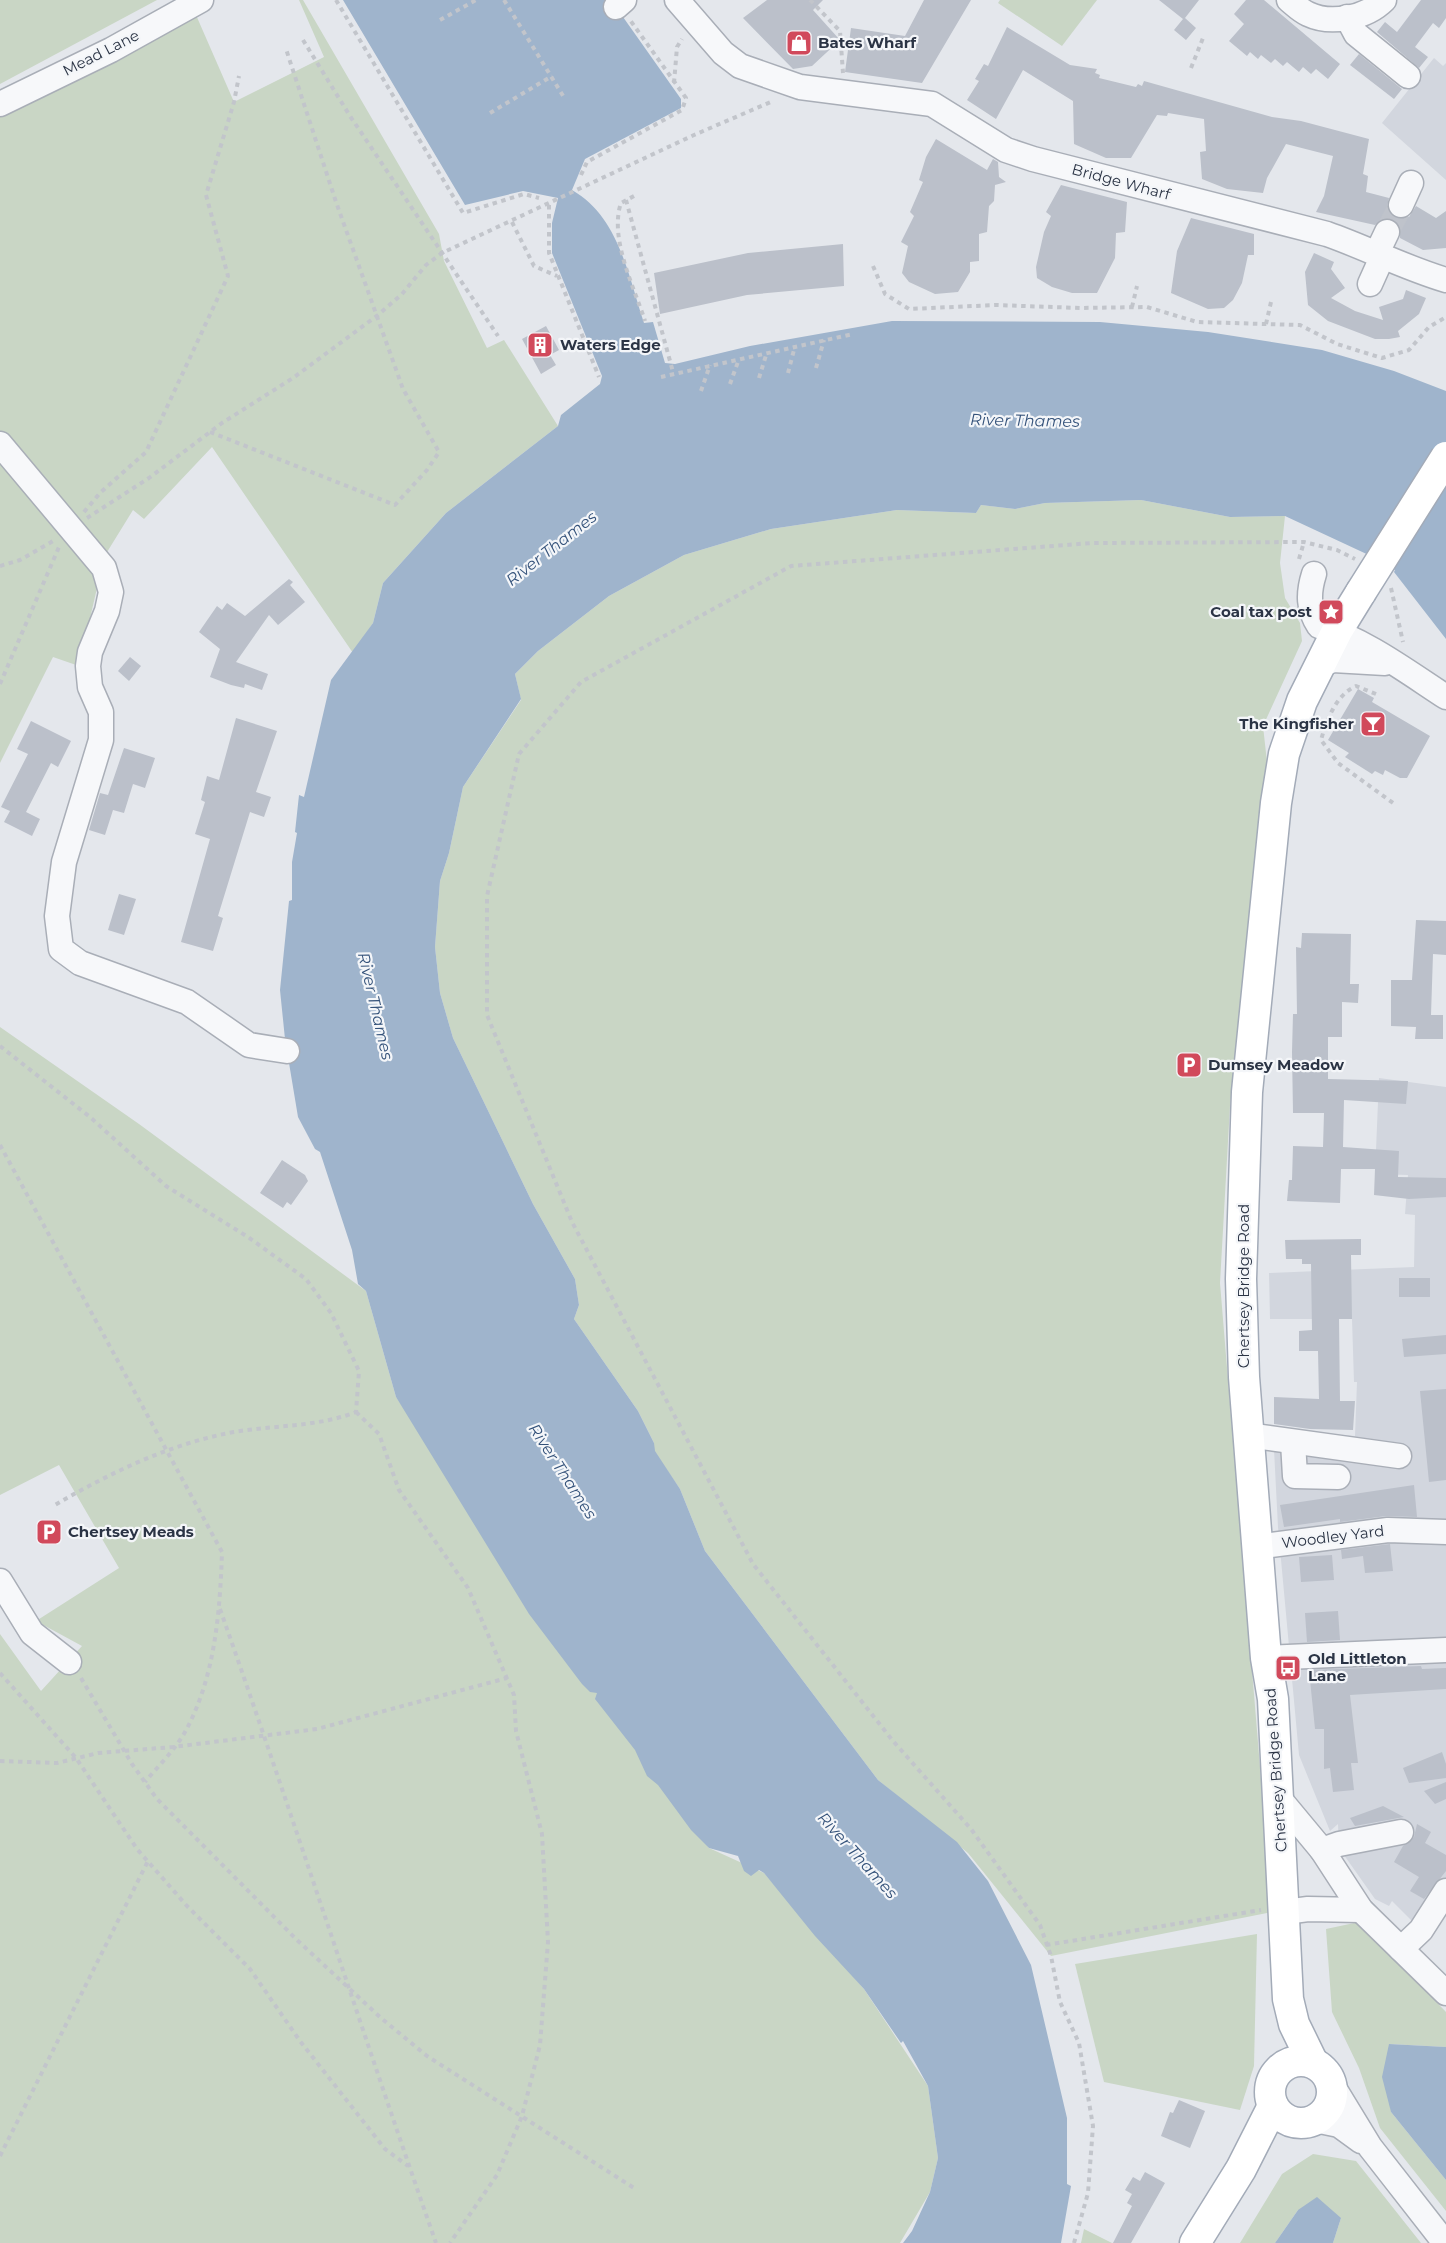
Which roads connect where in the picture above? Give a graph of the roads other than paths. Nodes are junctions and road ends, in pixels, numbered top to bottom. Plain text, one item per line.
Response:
1 (201, 0) edge
2 (677, 0) edge
3 (1289, 0) edge
4 (1384, 0) edge
5 (1347, 17) junction
6 (1408, 76) dead end
7 (0, 104) edge
8 (1411, 183) dead end
9 (1401, 205) tunnel mouth
10 (1382, 247) junction
11 (1446, 280) edge
12 (1370, 284) dead end
13 (0, 444) edge
14 (1446, 457) edge
15 (1314, 574) dead end
16 (1337, 631) junction
17 (1401, 658) junction
18 (1318, 666) junction
19 (1446, 697) edge
20 (287, 1051) dead end
21 (1247, 1435) junction
22 (1293, 1442) junction
23 (1399, 1456) dead end
24 (1338, 1477) dead end
25 (1446, 1532) edge
26 (1256, 1547) junction
27 (0, 1581) edge
28 (1446, 1650) edge
29 (1266, 1658) junction
30 (69, 1662) road end
31 (1278, 1797) junction
32 (1401, 1832) dead end
33 (1322, 1850) junction
34 (1446, 1891) edge
35 (1361, 1910) junction
36 (1285, 1912) junction
37 (1401, 1949) junction
38 (1446, 1993) edge
39 (1288, 1999) junction
40 (1322, 2073) junction
41 (1275, 2075) junction
42 (1293, 2116) junction
43 (1371, 2147) junction
44 (1195, 2243) edge
45 (1445, 2243) edge

1 - 7 street, Mead Lane
2 - 10 street, Bridge Wharf
3 - 5 street
4 - 5 street
5 - 6 street
8 - 9 street
10 - 11 street, Bridge Wharf
10 - 12 street
13 - 20 street
14 - 16 main road, Chertsey Bridge Road, bridge
15 - 16 street
16 - 17 street
16 - 18 main road, Chertsey Bridge Road
17 - 18 street
17 - 19 street
18 - 21 main road, Chertsey Bridge Road
21 - 22 street
21 - 26 main road, Chertsey Bridge Road
22 - 23 street
22 - 24 street
25 - 26 street, Woodley Yard
26 - 29 main road, Chertsey Bridge Road
27 - 30 street
28 - 29 street
29 - 31 main road, Chertsey Bridge Road
31 - 33 street
31 - 36 main road, Chertsey Bridge Road
32 - 33 street
33 - 35 street
34 - 37 street
35 - 36 street
35 - 37 street
36 - 39 main road, Chertsey Bridge Road
37 - 38 street
39 - 40 main road, Chertsey Bridge Road
39 - 41 main road, Chertsey Bridge Road
40 - 41 main road
40 - 42 main road
40 - 43 street
41 - 42 main road
42 - 43 street
42 - 44 main road
43 - 45 street

